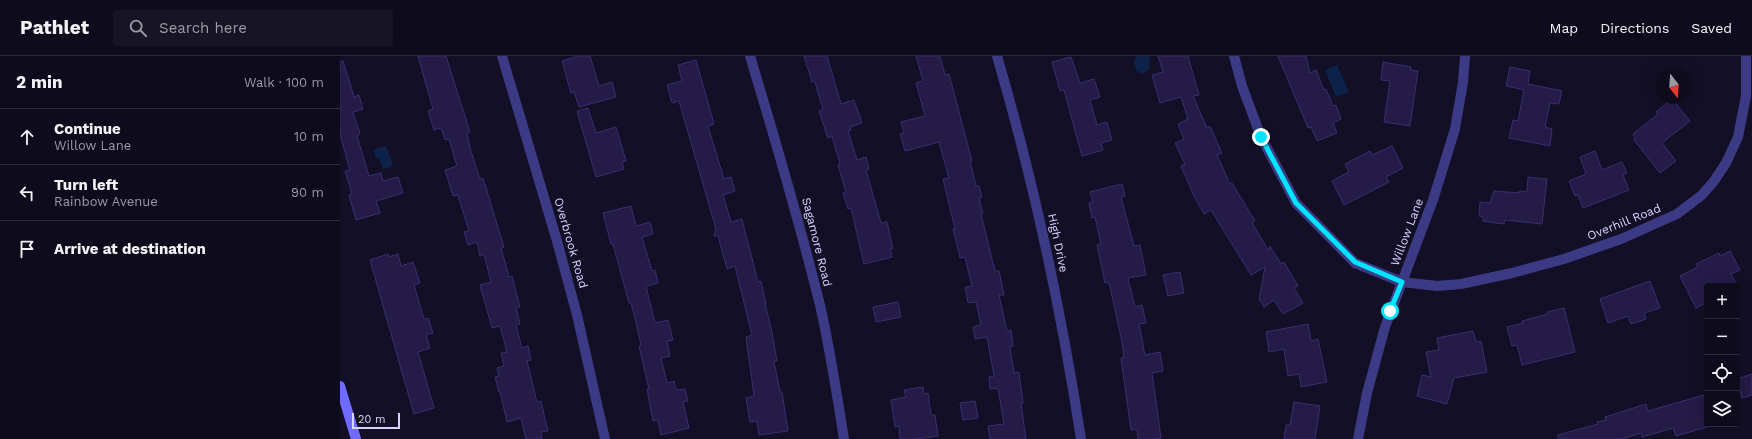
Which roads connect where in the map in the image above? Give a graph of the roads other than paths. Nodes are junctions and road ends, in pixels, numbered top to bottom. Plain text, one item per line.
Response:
1 (502, 56) edge
2 (750, 56) edge
3 (997, 56) edge
4 (1234, 56) edge
5 (1465, 56) edge
6 (1746, 56) edge
7 (1402, 282) junction
8 (340, 386) edge
9 (356, 439) edge
10 (605, 439) edge
11 (844, 439) edge
12 (1081, 439) edge
13 (1358, 439) edge

1 - 10 street, Overbrook Road
2 - 11 street, Sagamore Road
3 - 12 street, High Drive
4 - 7 street, Overhill Road
5 - 7 street, Willow Lane
6 - 7 street, Overhill Road
7 - 13 street, Willow Lane
8 - 9 main road

